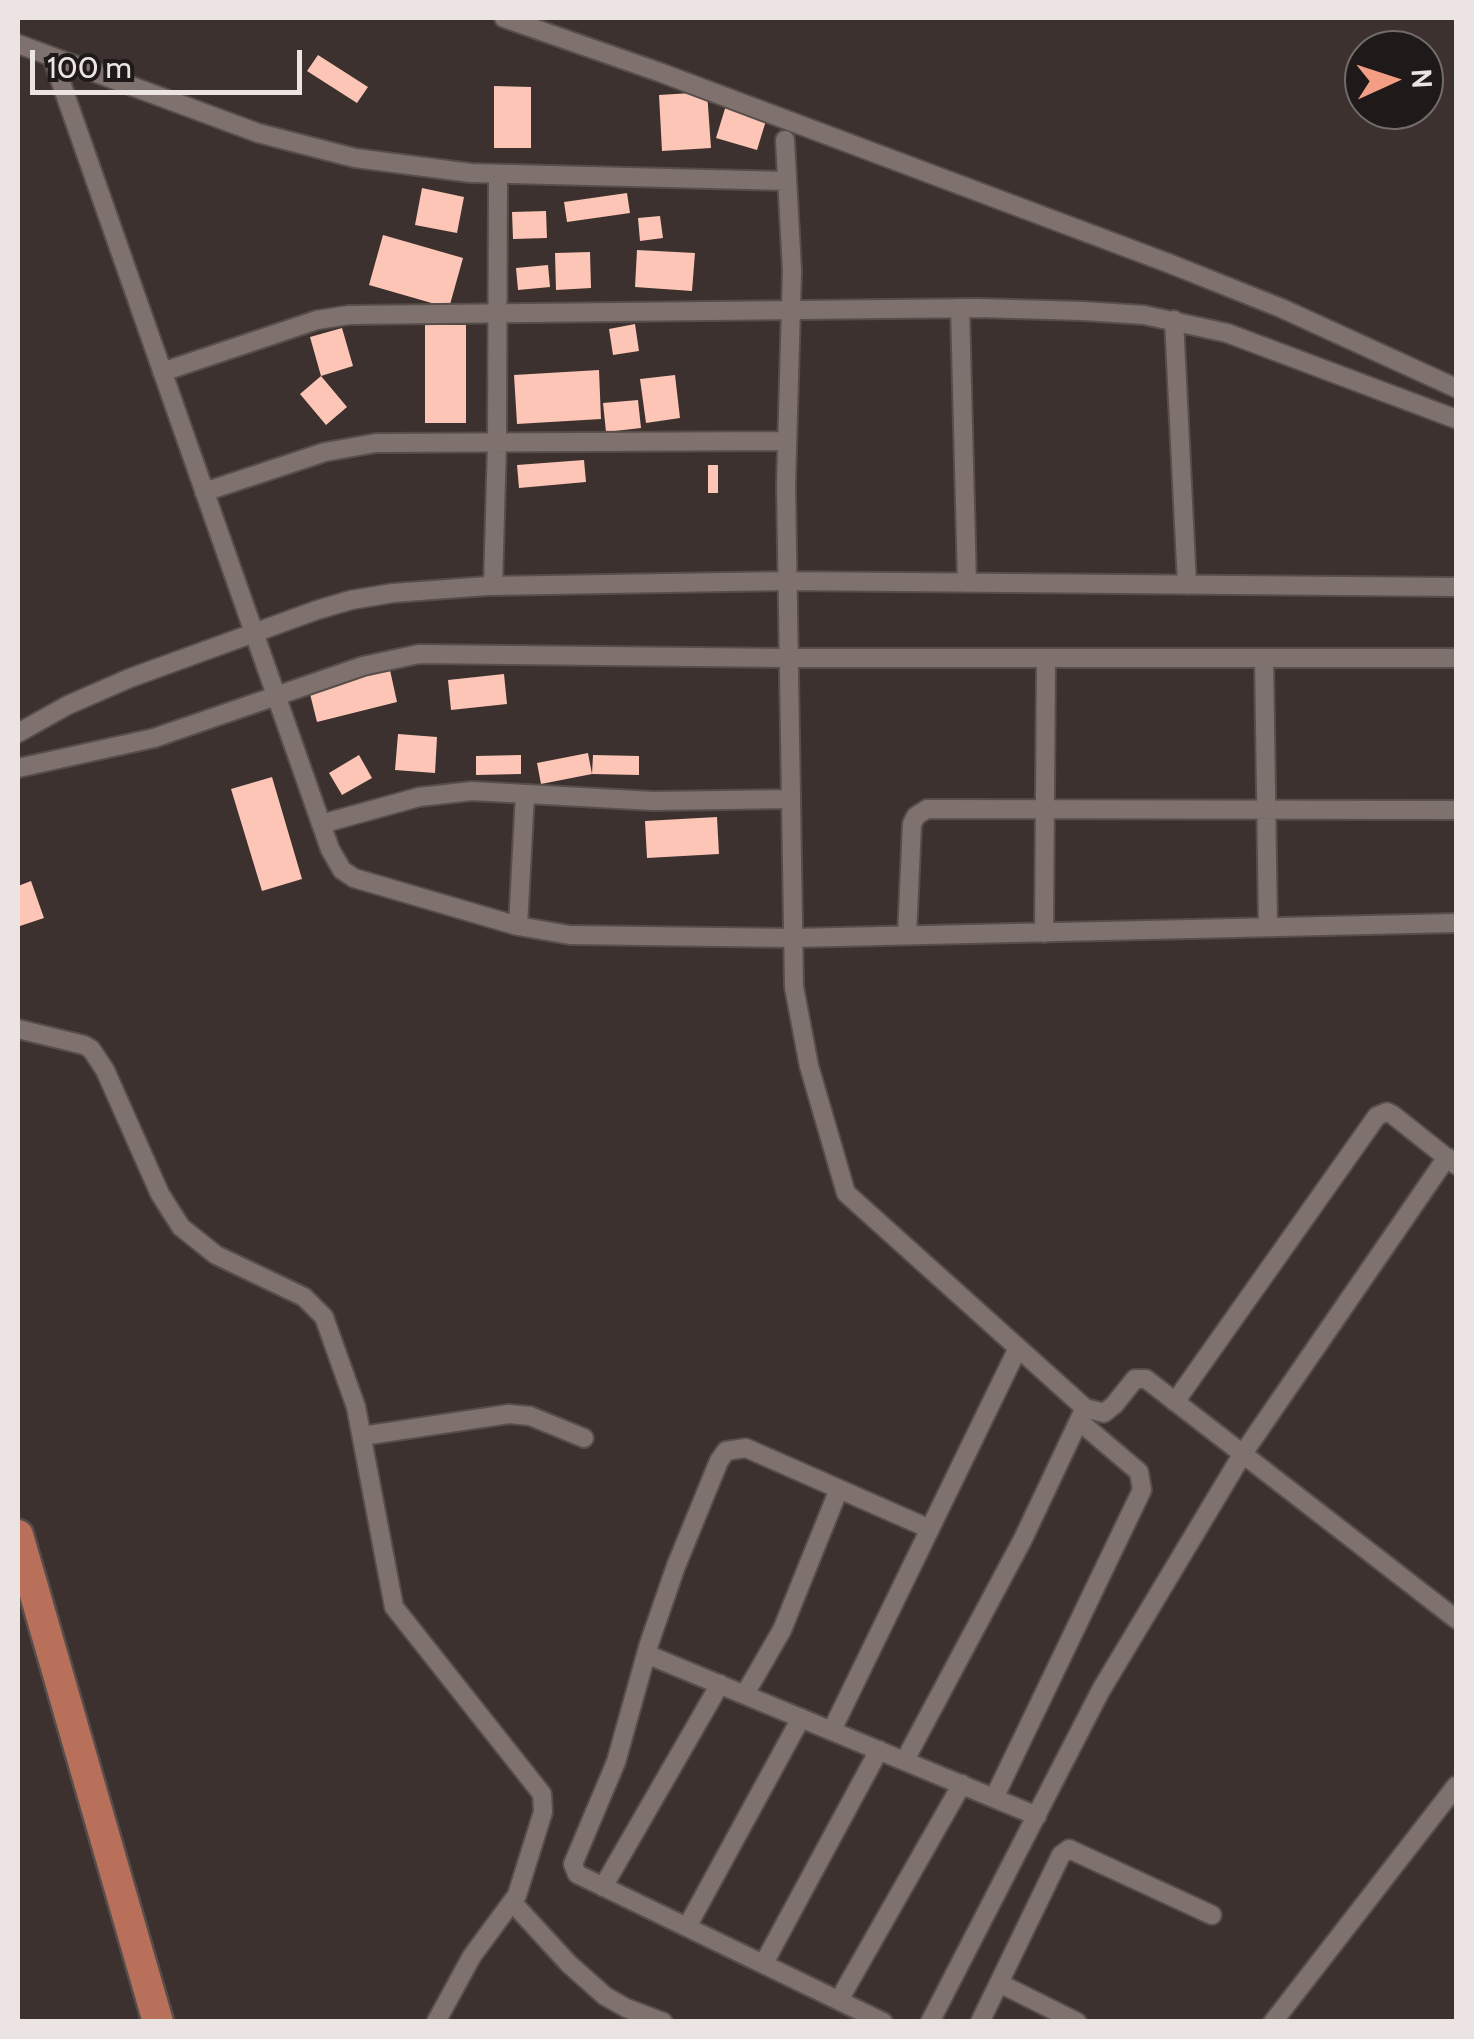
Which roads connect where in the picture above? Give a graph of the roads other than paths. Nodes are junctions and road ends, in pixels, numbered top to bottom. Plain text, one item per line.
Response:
1 (504, 18) edge
2 (18, 44) edge
3 (52, 57) junction
4 (784, 140) dead end
5 (498, 174) junction
6 (787, 181) junction
7 (960, 308) junction
8 (498, 311) junction
9 (791, 311) junction
10 (1174, 320) junction
11 (162, 372) junction
12 (1456, 388) edge
13 (1456, 420) edge
14 (786, 441) junction
15 (497, 443) junction
16 (204, 492) junction
17 (787, 581) junction
18 (966, 583) junction
19 (1188, 584) junction
20 (493, 586) junction
21 (1456, 587) edge
22 (254, 634) junction
23 (788, 658) junction
24 (1046, 658) junction
25 (1264, 658) junction
26 (1456, 658) edge
27 (276, 696) junction
28 (18, 733) edge
29 (18, 768) edge
30 (524, 794) junction
31 (791, 799) junction
32 (1045, 810) junction
33 (1266, 810) junction
34 (1456, 810) edge
35 (321, 824) junction
36 (1456, 924) edge
37 (518, 926) junction
38 (1268, 928) junction
39 (1044, 932) junction
40 (908, 936) junction
41 (793, 938) junction
42 (18, 1030) edge
43 (1452, 1161) edge
44 (1018, 1348) junction
45 (1175, 1402) junction
46 (1082, 1415) junction
47 (362, 1436) junction
48 (584, 1438) dead end
49 (1242, 1455) junction
50 (839, 1489) junction
51 (930, 1530) junction
52 (18, 1535) edge
53 (1456, 1619) edge
54 (646, 1654) junction
55 (720, 1684) junction
56 (745, 1694) junction
57 (801, 1718) junction
58 (832, 1730) junction
59 (879, 1750) junction
60 (905, 1760) junction
61 (962, 1784) junction
62 (1456, 1786) edge
63 (994, 1798) junction
64 (1037, 1816) junction
65 (603, 1887) junction
66 (513, 1903) junction
67 (1212, 1915) dead end
68 (686, 1927) junction
69 (764, 1963) junction
70 (999, 1983) junction
71 (840, 2000) junction
72 (632, 2015) edge
73 (158, 2022) edge
74 (436, 2022) edge
75 (662, 2022) edge
76 (883, 2022) edge
77 (930, 2022) edge
78 (980, 2022) edge
79 (1077, 2022) edge
80 (1273, 2022) edge

1 - 12 street
2 - 3 street
3 - 5 street
3 - 11 street
4 - 6 street
5 - 6 street
5 - 8 street
6 - 9 street
7 - 9 street
7 - 10 street
7 - 18 street
8 - 9 street
8 - 11 street
8 - 15 street
9 - 14 street
10 - 13 street
10 - 19 street
11 - 16 street
14 - 15 street
14 - 17 street
15 - 16 street
15 - 20 street
16 - 22 street
17 - 18 street
17 - 20 street
17 - 23 street
18 - 19 street
19 - 21 street
20 - 22 street
22 - 27 street
22 - 28 street
23 - 24 street
23 - 27 street
23 - 31 street
24 - 25 street
24 - 32 street
25 - 26 street
25 - 33 street
27 - 29 street
27 - 35 street
30 - 31 street
30 - 35 street
30 - 37 street
31 - 41 street
32 - 33 street
32 - 39 street
32 - 40 street
33 - 34 street
33 - 38 street
35 - 37 street
36 - 38 street
37 - 41 street
38 - 39 street
39 - 40 street
40 - 41 street
41 - 44 street
42 - 47 street
43 - 45 street
43 - 49 street
44 - 46 street
44 - 51 street
45 - 46 street
45 - 49 street
46 - 60 street
46 - 63 street
47 - 48 street
47 - 66 street
49 - 53 street
49 - 64 street
50 - 51 street
50 - 54 street
50 - 56 street
51 - 58 street
52 - 73 highway
54 - 55 street
54 - 65 street
55 - 56 street
55 - 65 street
56 - 57 street
57 - 58 street
57 - 68 street
58 - 59 street
59 - 60 street
59 - 69 street
60 - 61 street
61 - 63 street
61 - 71 street
62 - 80 street
63 - 64 street
64 - 77 street
65 - 68 street
66 - 72 street
66 - 74 street
67 - 70 street
68 - 69 street
69 - 71 street
70 - 78 street
70 - 79 street
71 - 76 street
72 - 75 street

